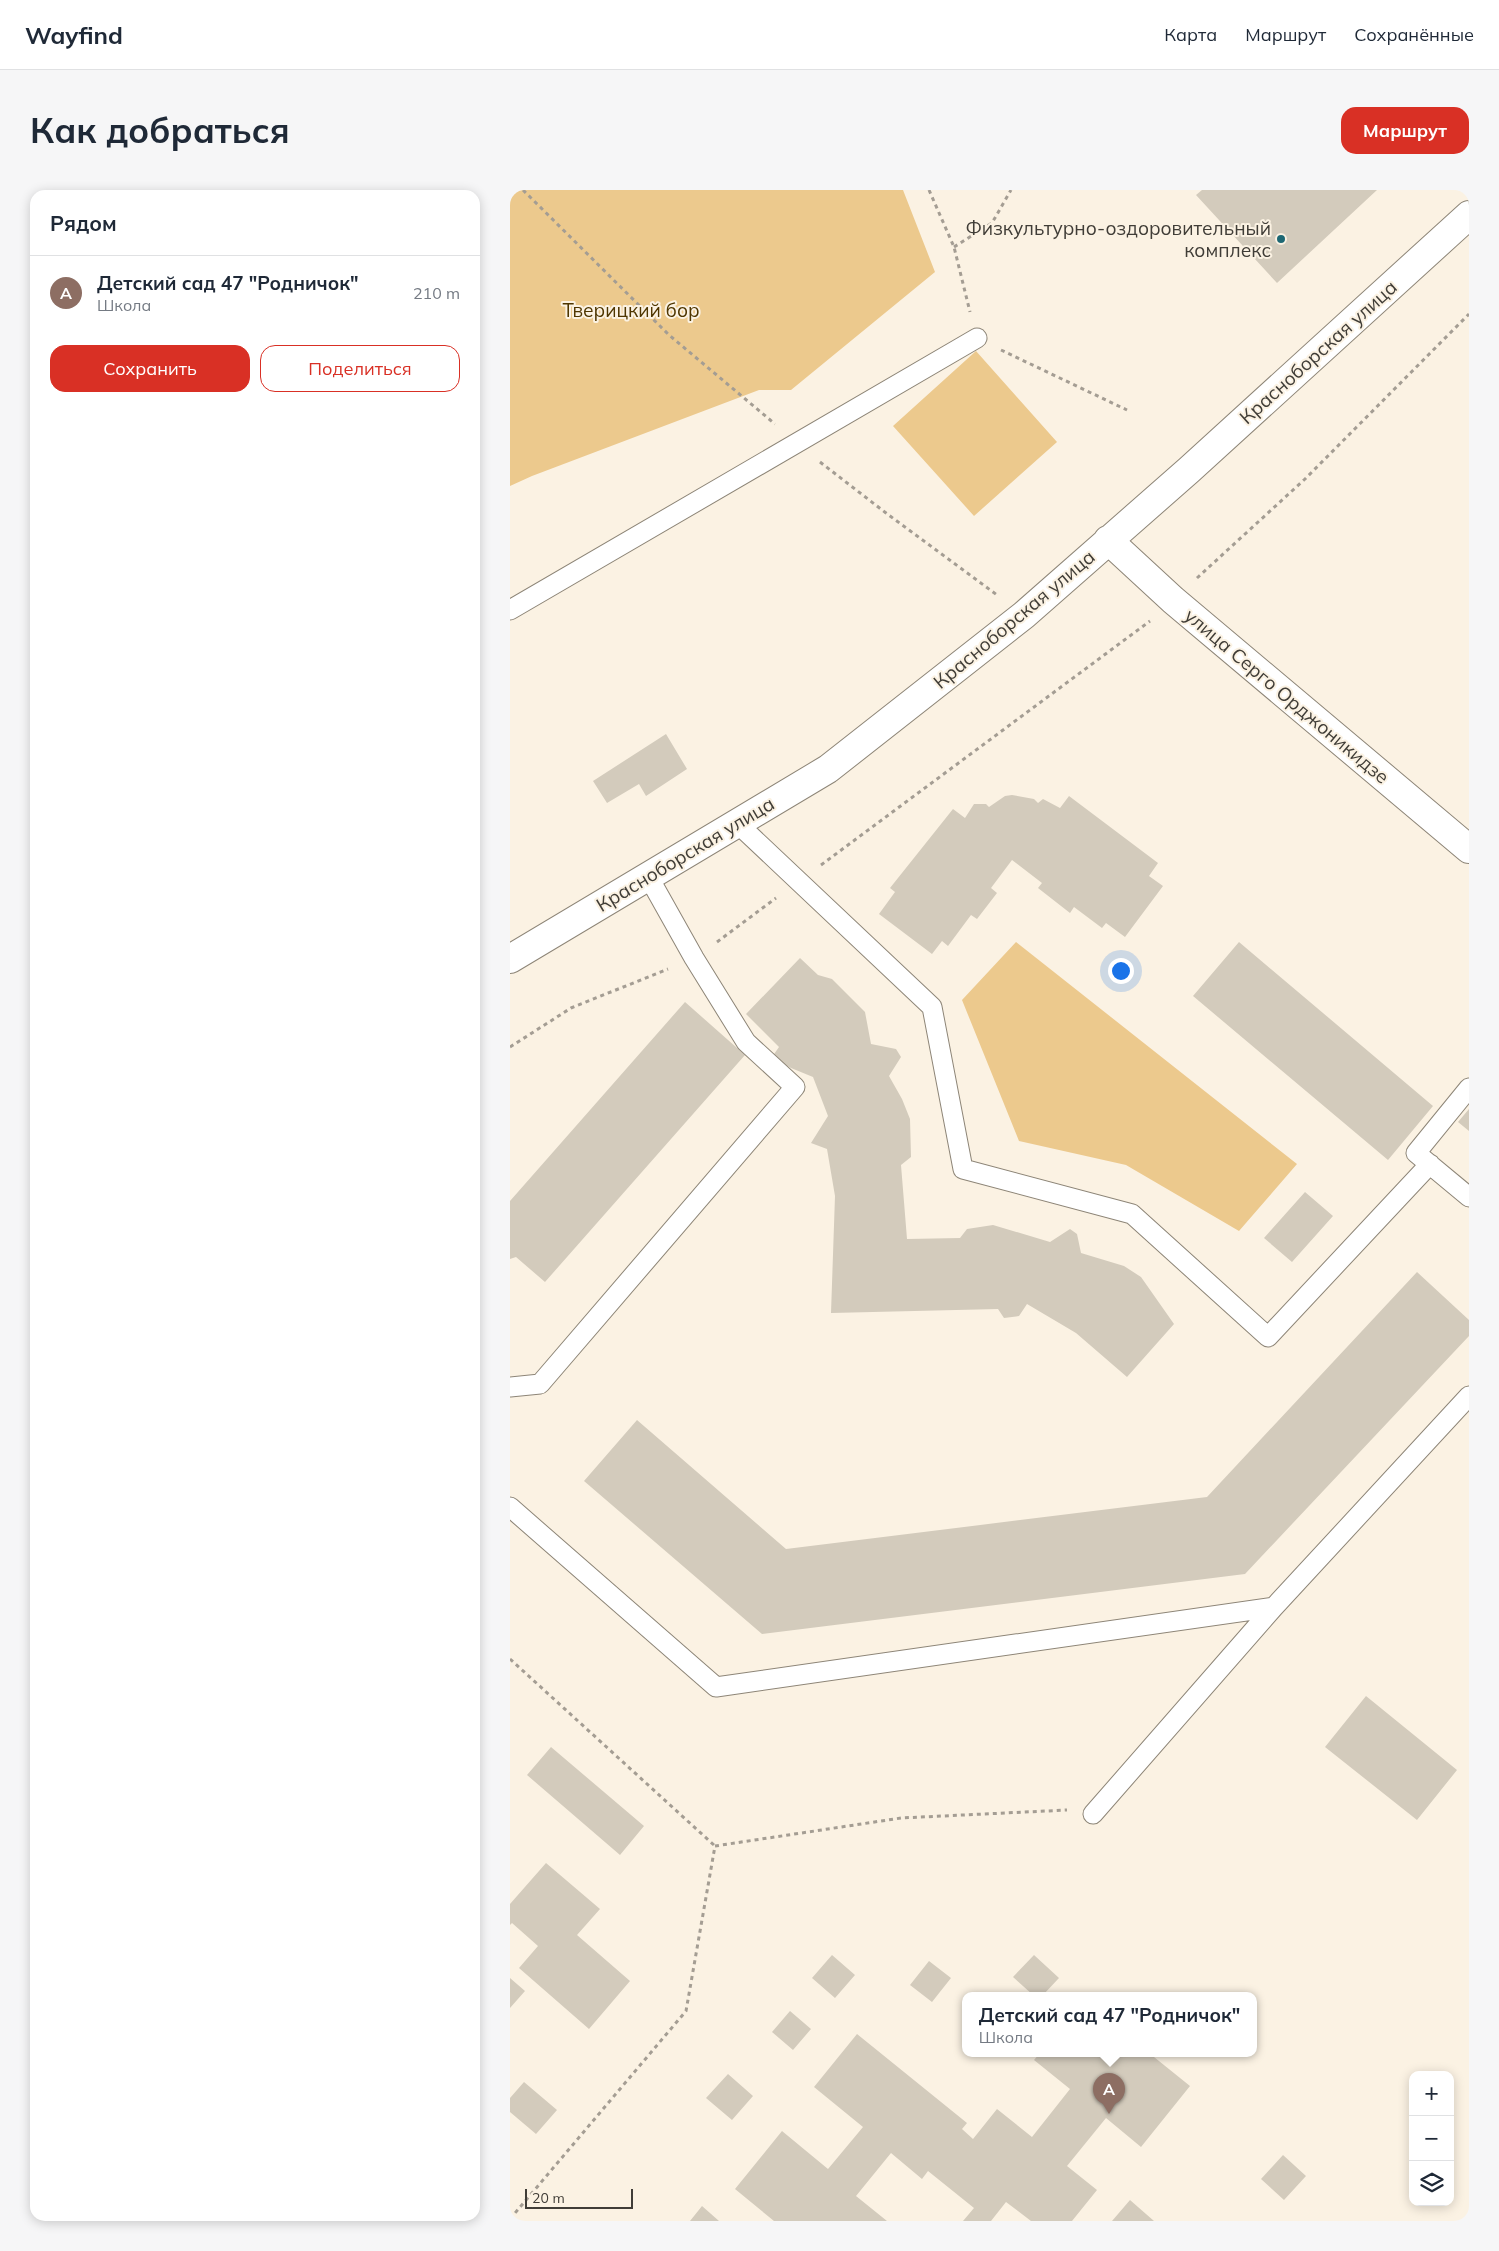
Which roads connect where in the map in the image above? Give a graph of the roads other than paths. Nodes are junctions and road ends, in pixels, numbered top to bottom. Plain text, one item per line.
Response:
1 (1469, 216) edge
2 (977, 338) road end
3 (1108, 540) junction
4 (510, 610) edge
5 (737, 823) junction
6 (1469, 849) edge
7 (648, 876) junction
8 (510, 959) edge
9 (1469, 1088) edge
10 (1430, 1164) junction
11 (1469, 1198) edge
12 (510, 1387) edge
13 (1469, 1396) edge
14 (510, 1507) edge
15 (1274, 1607) junction
16 (1093, 1814) road end

1 - 3 street, Красноборская улица
2 - 4 lane
3 - 5 street, Красноборская улица
3 - 6 street, улица Серго Орджоникидзе
5 - 7 street, Красноборская улица
5 - 10 lane
7 - 8 street, Красноборская улица
7 - 12 lane
9 - 10 lane
10 - 11 lane
13 - 15 lane
14 - 15 lane
15 - 16 lane

